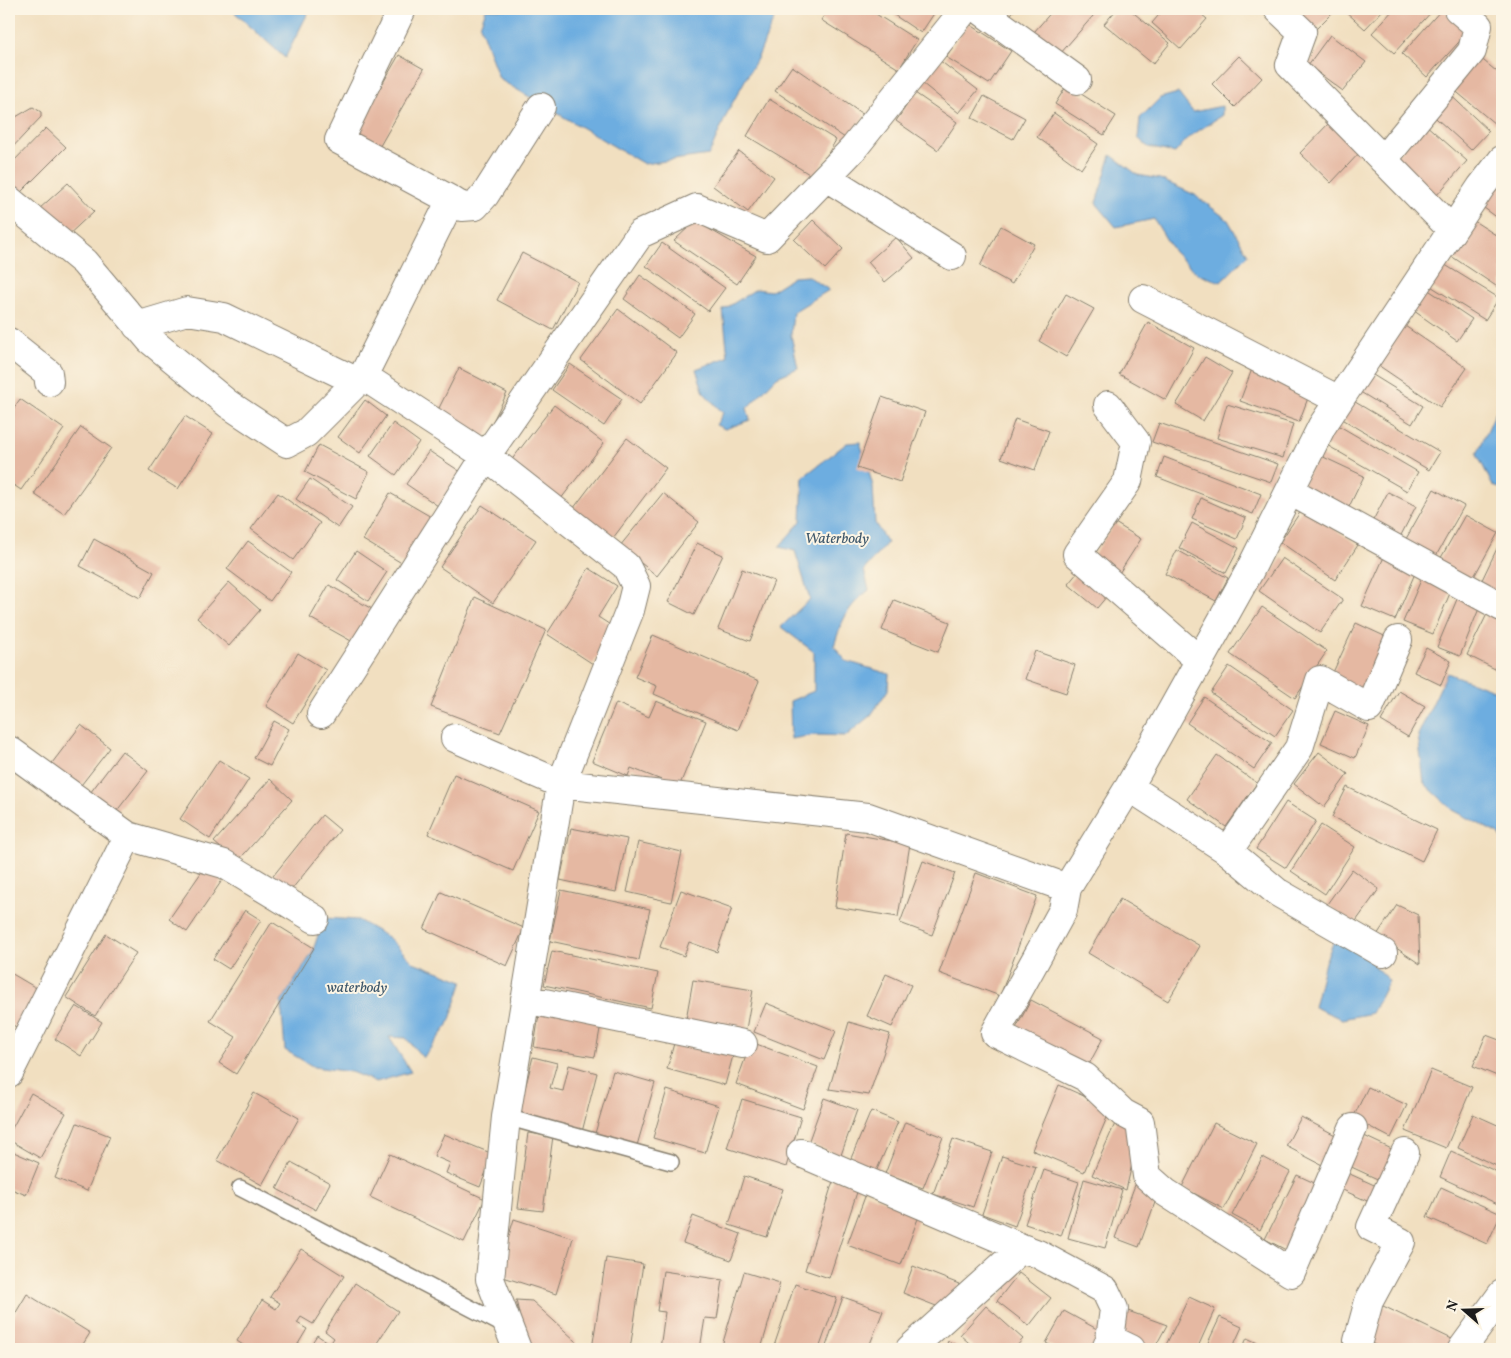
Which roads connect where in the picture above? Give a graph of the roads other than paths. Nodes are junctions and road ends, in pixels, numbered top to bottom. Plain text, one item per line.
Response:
1 (402, 9) edge
2 (965, 9) edge
3 (979, 9) edge
4 (1278, 9) edge
5 (1458, 9) edge
6 (1077, 80) dead end
7 (540, 107) dead end
8 (1383, 160) junction
9 (1502, 160) edge
10 (826, 177) junction
11 (9, 200) edge
12 (451, 200) junction
13 (1452, 230) junction
14 (952, 256) dead end
15 (1143, 299) dead end
16 (138, 326) junction
17 (9, 342) edge
18 (360, 379) junction
19 (49, 382) dead end
20 (1339, 400) junction
21 (1108, 405) dead end
22 (486, 456) junction
23 (1290, 491) junction
24 (1502, 607) edge
25 (1398, 640) dead end
26 (1200, 661) junction
27 (322, 714) dead end
28 (455, 738) dead end
29 (9, 750) edge
30 (561, 784) junction
31 (1129, 787) junction
32 (128, 836) junction
33 (1228, 852) junction
34 (1067, 888) junction
35 (315, 919) dead end
36 (1383, 953) dead end
37 (525, 999) junction
38 (743, 1044) dead end
39 (9, 1073) edge
40 (506, 1117) junction
41 (1353, 1128) dead end
42 (801, 1152) dead end
43 (1405, 1153) dead end
44 (671, 1162) dead end
45 (240, 1188) dead end
46 (1022, 1248) junction
47 (1502, 1294) edge
48 (512, 1338) edge
49 (1116, 1346) edge
50 (1362, 1346) edge
51 (910, 1349) edge
52 (1462, 1349) edge

1 - 12 street
2 - 10 street
3 - 6 street
4 - 8 street
5 - 8 street
7 - 12 street
8 - 13 street
9 - 13 street
10 - 14 street
10 - 22 street
11 - 16 street
12 - 18 street
13 - 20 street
15 - 20 street
16 - 18 street
16 - 18 street
17 - 19 street
18 - 22 street
20 - 23 street
21 - 26 street
22 - 27 street
22 - 30 street
23 - 24 street
23 - 26 street
25 - 33 street
26 - 31 street
28 - 30 street
29 - 32 street
30 - 34 street
30 - 37 street
31 - 33 street
31 - 34 street
32 - 35 street
32 - 39 street
33 - 36 street
34 - 41 street
37 - 38 street
37 - 40 street
40 - 44 lane
40 - 48 street
42 - 46 street
43 - 50 street
45 - 48 lane
46 - 49 street
46 - 51 street
47 - 52 street

